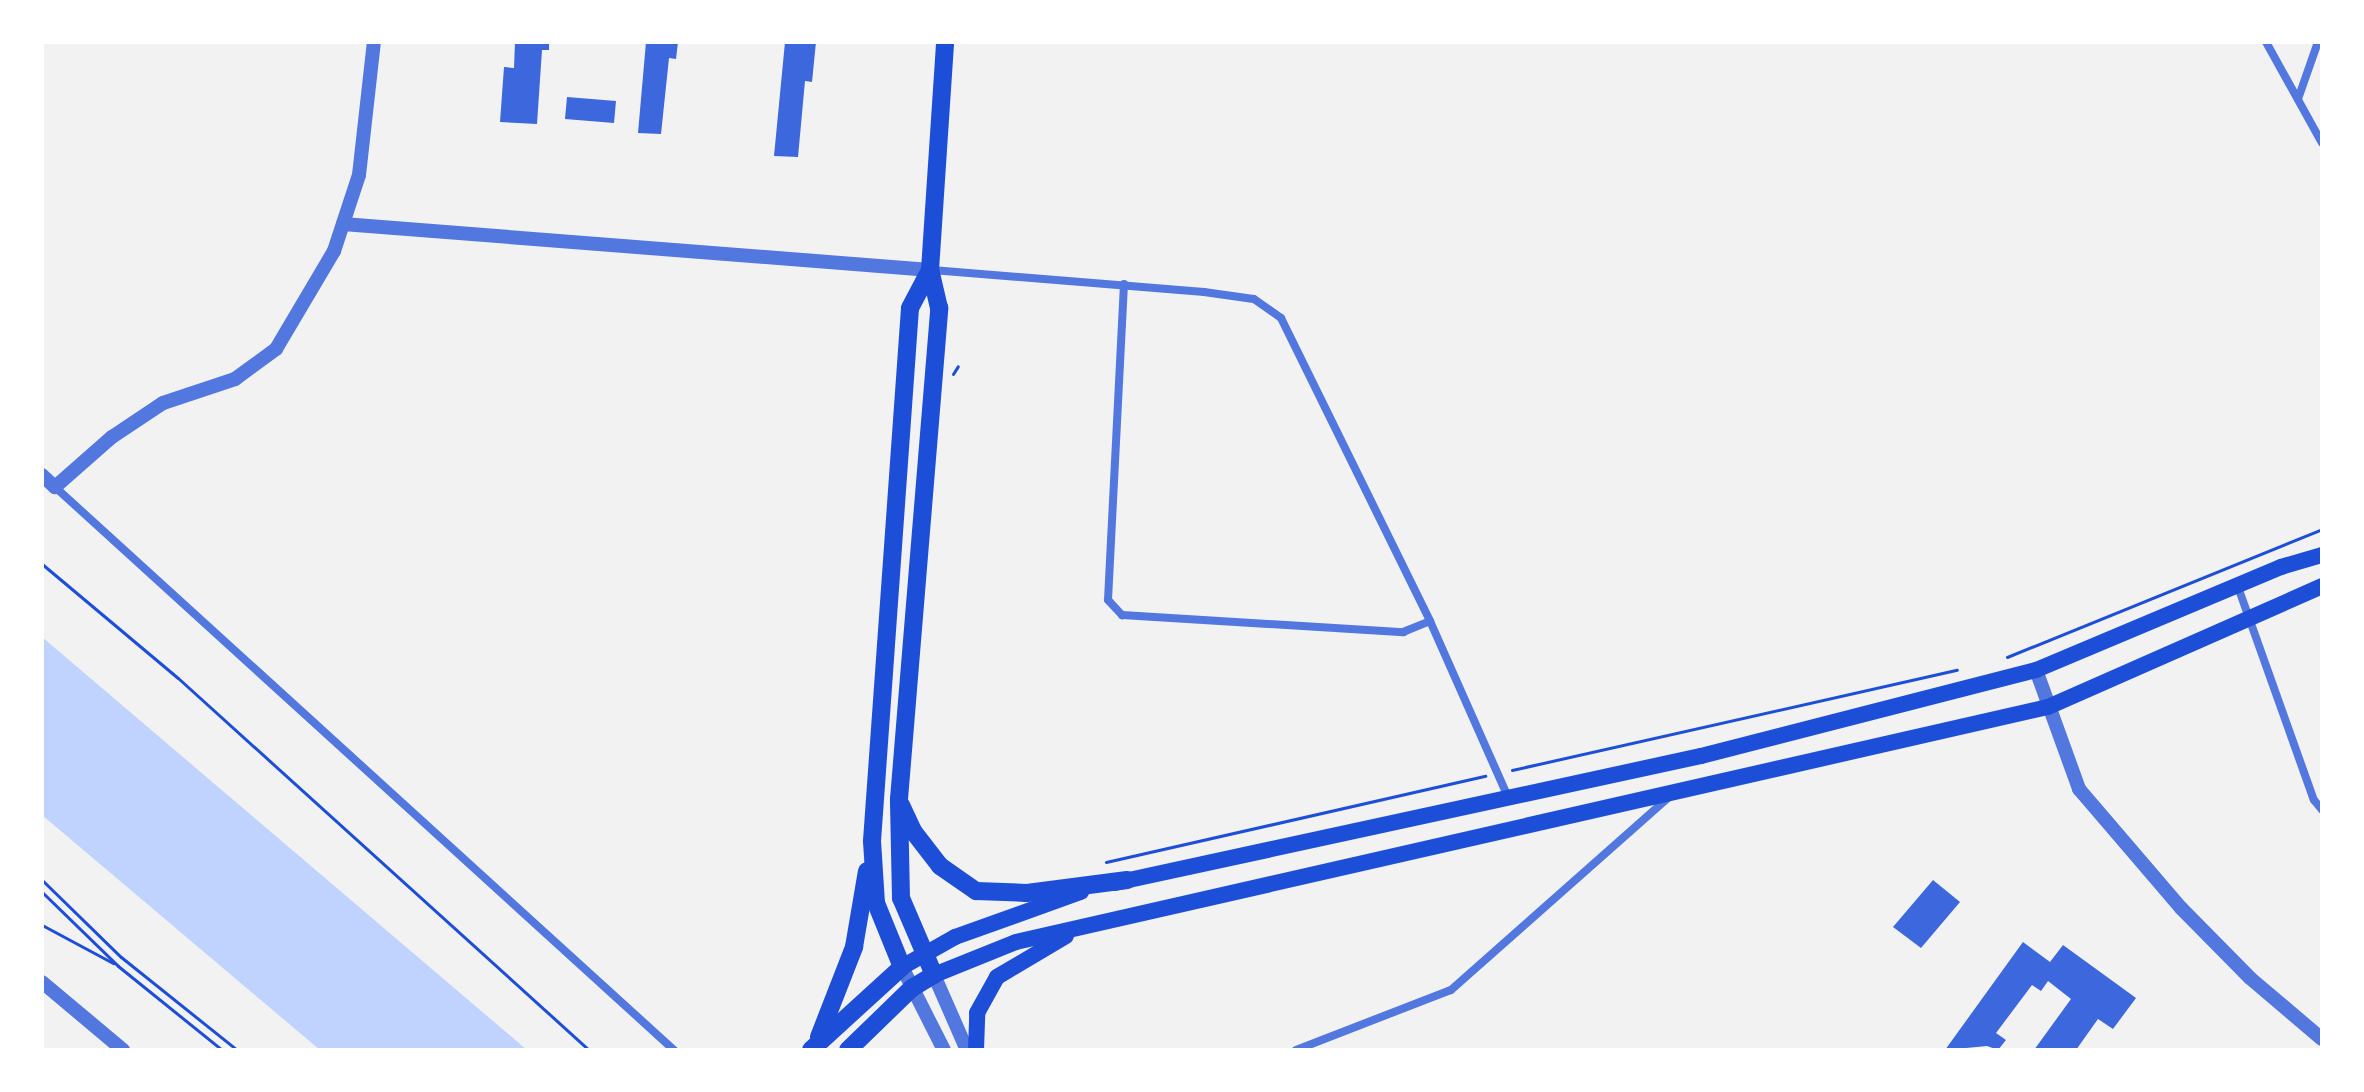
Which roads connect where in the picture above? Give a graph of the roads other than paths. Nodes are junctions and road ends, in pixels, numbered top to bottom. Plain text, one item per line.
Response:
1 (374, 42) edge
2 (945, 42) edge
3 (2266, 42) edge
4 (2318, 42) edge
5 (2298, 99) junction
6 (2322, 143) edge
7 (343, 224) junction
8 (930, 270) junction
9 (1124, 284) junction
10 (42, 475) edge
11 (55, 487) junction
12 (2322, 555) edge
13 (2322, 586) edge
14 (2238, 587) junction
15 (2250, 619) junction
16 (1430, 621) junction
17 (2036, 670) junction
18 (2048, 707) junction
19 (1673, 793) junction
20 (1508, 797) junction
21 (899, 799) junction
22 (2322, 810) edge
23 (872, 841) junction
24 (1127, 880) junction
25 (1104, 921) junction
26 (922, 953) junction
27 (902, 967) junction
28 (934, 975) junction
29 (42, 982) edge
30 (912, 988) junction
31 (2322, 1039) edge
32 (813, 1048) edge
33 (123, 1050) edge
34 (674, 1050) edge
35 (848, 1050) edge
36 (944, 1050) edge
37 (967, 1050) edge
38 (976, 1050) edge
39 (1296, 1050) edge

1 - 7 street
2 - 8 main road
3 - 5 street
4 - 5 street
5 - 6 street
7 - 8 street
7 - 11 street
8 - 9 street
8 - 21 main road
8 - 23 main road
9 - 16 street
9 - 16 street
10 - 11 street
11 - 34 street
12 - 14 main road
13 - 15 main road
14 - 15 street
14 - 17 main road
15 - 18 main road
15 - 22 street
16 - 20 street
17 - 18 street
17 - 20 main road
18 - 19 main road
18 - 31 street
19 - 25 main road
19 - 39 street
20 - 24 main road
21 - 24 main road
21 - 26 main road
23 - 27 main road
23 - 32 main road
24 - 26 main road
25 - 28 main road
25 - 38 main road
26 - 27 main road
26 - 28 main road
27 - 30 street
27 - 32 main road
28 - 30 main road
28 - 37 street
29 - 33 street
30 - 35 main road
30 - 36 street

